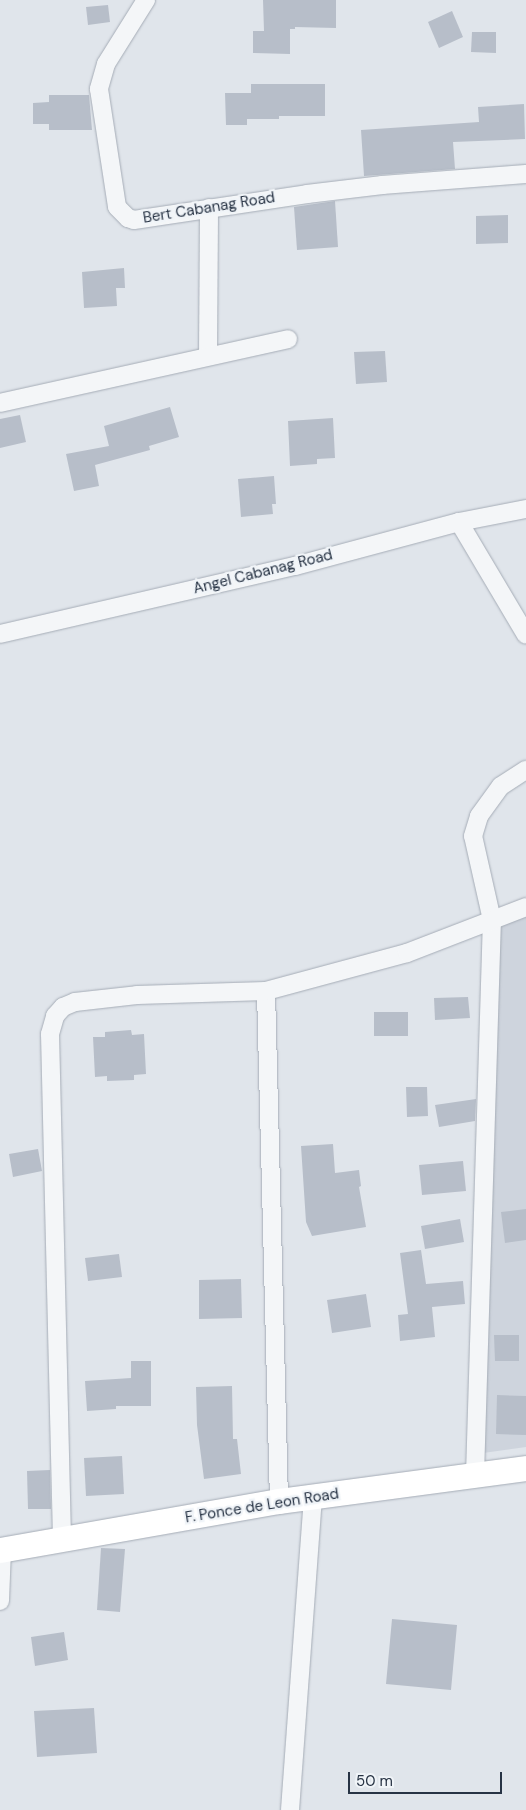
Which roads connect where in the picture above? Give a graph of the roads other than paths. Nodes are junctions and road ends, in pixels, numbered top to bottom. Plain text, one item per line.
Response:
1 (146, 0) edge
2 (526, 174) edge
3 (209, 208) junction
4 (288, 339) dead end
5 (208, 356) junction
6 (0, 403) edge
7 (526, 509) edge
8 (459, 522) junction
9 (0, 634) edge
10 (526, 635) edge
11 (526, 770) edge
12 (526, 906) edge
13 (492, 920) junction
14 (266, 992) junction
15 (526, 1468) edge
16 (476, 1475) junction
17 (314, 1497) junction
18 (279, 1502) junction
19 (62, 1539) junction
20 (1, 1550) edge
21 (0, 1601) edge
22 (290, 1810) edge

1 - 3 street, Bert Cabanag Road
2 - 3 street, Bert Cabanag Road
3 - 5 street
4 - 5 street
5 - 6 street
7 - 8 street, Angel Cabanag Road
8 - 9 street, Angel Cabanag Road
8 - 10 street
11 - 13 street
12 - 13 street
13 - 14 street
13 - 16 street
14 - 18 street
14 - 19 street
15 - 16 street, F. Ponce de Leon Road
16 - 17 street, F. Ponce de Leon Road
17 - 18 street, F. Ponce de Leon Road
17 - 22 street
18 - 19 street, F. Ponce de Leon Road
19 - 20 street, F. Ponce de Leon Road
20 - 21 street

